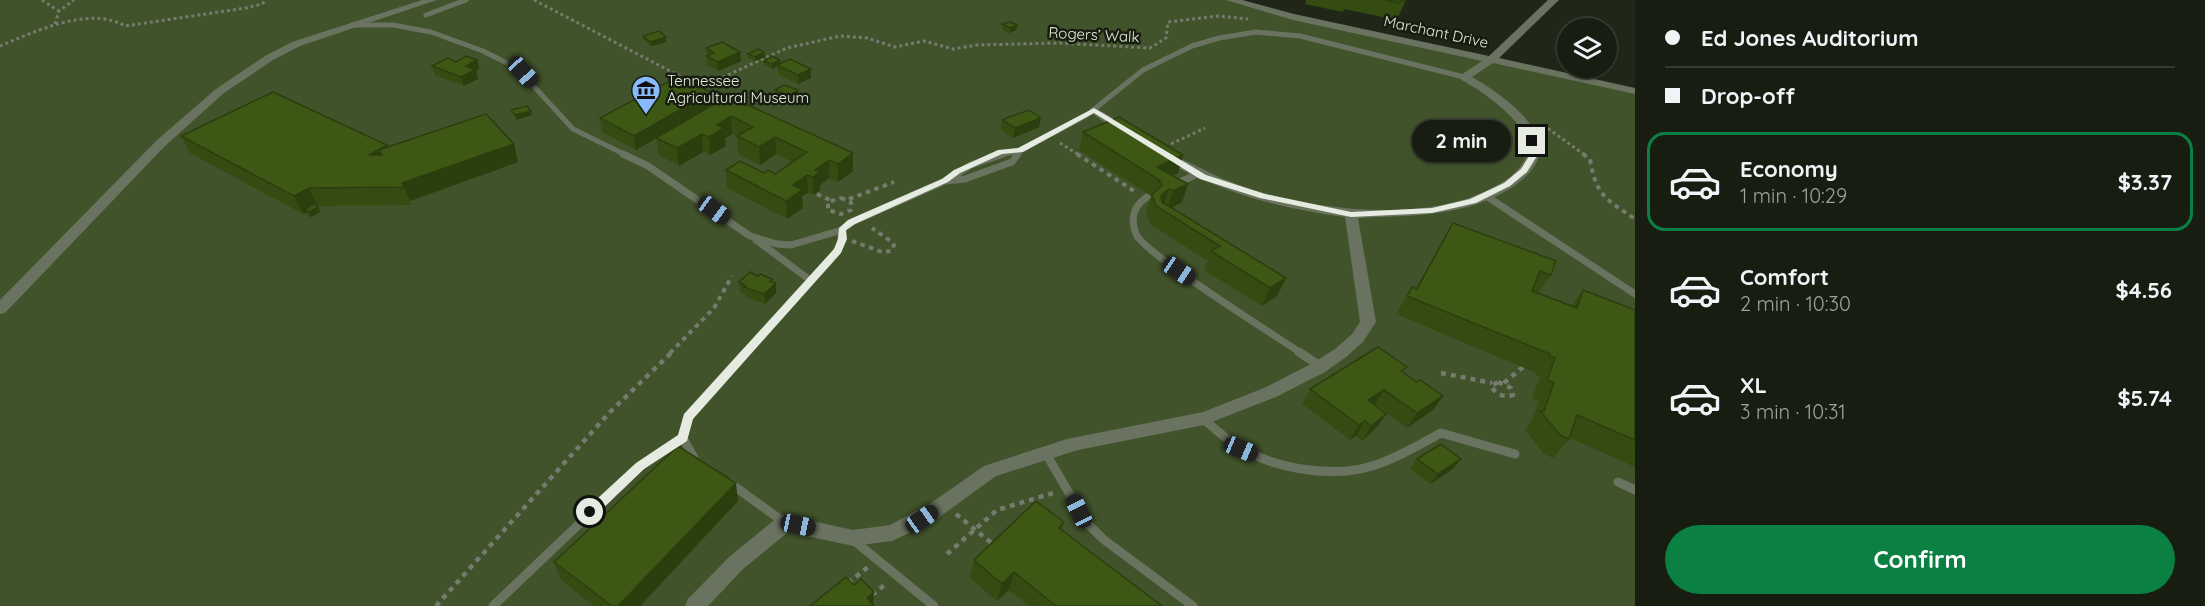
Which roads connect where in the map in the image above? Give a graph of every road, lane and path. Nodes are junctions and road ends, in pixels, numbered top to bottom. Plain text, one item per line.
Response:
1 (42, 0) edge
2 (74, 0) edge
3 (266, 0) edge
4 (432, 0) edge
5 (466, 0) edge
6 (534, 0) edge
7 (1231, 0) edge
8 (1554, 0) edge
9 (59, 11) junction
10 (426, 15) dead end
11 (1256, 21) dead end
12 (55, 24) junction
13 (351, 25) junction
14 (996, 40) dead end
15 (991, 44) junction
16 (0, 46) edge
17 (1492, 59) junction
18 (1464, 77) junction
19 (1635, 91) edge
20 (1094, 110) junction
21 (1539, 121) dead end
22 (1205, 128) dead end
23 (1049, 136) junction
24 (1138, 138) edge
25 (1156, 150) joint
26 (1020, 151) junction
27 (1197, 174) junction
28 (945, 181) junction
29 (894, 182) dead end
30 (1170, 187) edge
31 (817, 194) edge
32 (1486, 196) junction
33 (1148, 197) joint
34 (848, 200) junction
35 (830, 201) junction
36 (849, 212) junction
37 (1351, 214) junction
38 (859, 219) junction
39 (1635, 219) edge
40 (842, 230) junction
41 (750, 236) junction
42 (842, 239) junction
43 (732, 276) dead end
44 (810, 280) junction
45 (1635, 294) edge
46 (0, 309) edge
47 (1320, 366) junction
48 (1522, 367) dead end
49 (1441, 373) dead end
50 (1492, 383) junction
51 (1503, 383) junction
52 (1203, 418) junction
53 (683, 438) junction
54 (1045, 452) junction
55 (1515, 454) dead end
56 (702, 465) edge
57 (718, 476) edge
58 (1618, 482) dead end
59 (1068, 488) junction
60 (1635, 490) edge
61 (943, 504) junction
62 (785, 523) junction
63 (975, 530) junction
64 (851, 538) junction
65 (1000, 549) edge
66 (947, 554) dead end
67 (877, 559) junction
68 (897, 576) junction
69 (844, 586) edge
70 (866, 600) edge
71 (436, 606) edge
72 (493, 606) edge
73 (695, 606) edge
74 (934, 606) edge
75 (1193, 606) edge

1 - 9 path
2 - 9 path
3 - 12 path
4 - 13 street
5 - 10 lane
6 - 15 path, Rogers’ Walk
7 - 17 street, Marchant Drive
8 - 17 street
9 - 12 path
11 - 15 path, Rogers’ Walk
12 - 16 path
13 - 41 lane
13 - 46 street
14 - 15 path
17 - 18 street
17 - 19 street, Marchant Drive
18 - 20 lane
18 - 32 street
20 - 23 lane
20 - 24 street
21 - 39 path
22 - 25 path
23 - 26 lane
23 - 33 path
25 - 27 street
26 - 28 lane
26 - 28 lane
27 - 30 lane
27 - 37 street
28 - 38 lane
29 - 34 path
31 - 35 path
32 - 37 street
32 - 45 lane
33 - 47 lane
34 - 35 path
34 - 36 path
35 - 36 path
36 - 38 path
37 - 47 street
38 - 40 lane
38 - 42 path
40 - 41 lane
40 - 42 lane
41 - 44 lane
42 - 44 lane
43 - 71 path
44 - 53 lane
47 - 52 street
48 - 51 path
49 - 50 path
50 - 51 path
50 - 51 path
52 - 54 street
52 - 55 lane
53 - 56 lane
53 - 72 lane
54 - 59 lane
54 - 61 street
57 - 62 lane
58 - 60 lane
59 - 63 path
59 - 75 lane
61 - 63 path
61 - 64 street
62 - 64 street
62 - 73 street
63 - 65 path
63 - 66 path
64 - 67 lane
67 - 68 lane
67 - 69 path
68 - 70 path
68 - 74 lane

